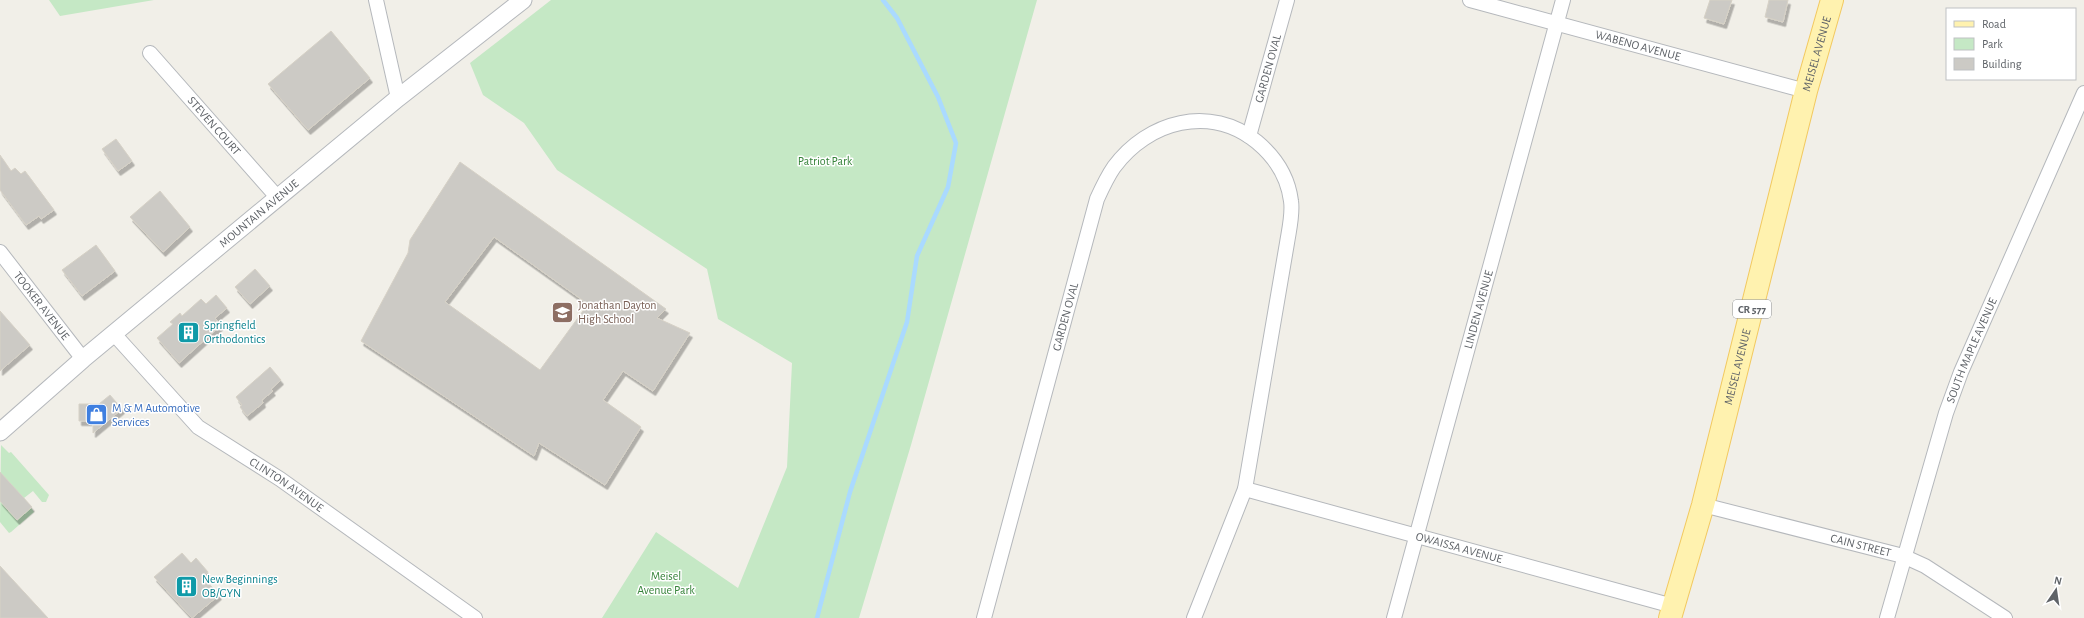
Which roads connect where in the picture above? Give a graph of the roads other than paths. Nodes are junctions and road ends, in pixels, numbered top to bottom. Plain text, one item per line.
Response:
1 (376, 0) edge
2 (523, 0) edge
3 (1287, 0) edge
4 (1470, 0) edge
5 (1563, 0) edge
6 (1832, 0) edge
7 (1557, 23) junction
8 (150, 53) dead end
9 (1806, 91) junction
10 (2084, 93) edge
11 (398, 98) junction
12 (1249, 136) junction
13 (278, 198) junction
14 (0, 252) edge
15 (114, 334) junction
16 (83, 359) junction
17 (0, 432) edge
18 (1244, 489) junction
19 (1703, 506) junction
20 (1417, 536) junction
21 (1903, 556) junction
22 (1672, 612) edge
23 (475, 618) edge
24 (984, 618) edge
25 (1194, 618) edge
26 (1394, 618) edge
27 (1887, 618) edge
28 (2005, 618) edge

1 - 11 street
2 - 11 street, MOUNTAIN AVENUE
3 - 12 street, GARDEN OVAL
4 - 7 street, WABENO AVENUE
5 - 7 street, LINDEN AVENUE
6 - 9 main road, MEISEL AVENUE / CR 577
7 - 9 street, WABENO AVENUE
7 - 20 street, LINDEN AVENUE
8 - 13 street, STEVEN COURT
9 - 19 main road, MEISEL AVENUE / CR 577
10 - 21 street, SOUTH MAPLE AVENUE
11 - 13 street, MOUNTAIN AVENUE
12 - 18 street, GARDEN OVAL
12 - 24 street, GARDEN OVAL
13 - 15 street, MOUNTAIN AVENUE
14 - 16 street, TOOKER AVENUE
15 - 16 street, MOUNTAIN AVENUE
15 - 23 street, CLINTON AVENUE
16 - 17 street, MOUNTAIN AVENUE
18 - 20 street, OWAISSA AVENUE
18 - 25 street, GARDEN OVAL
19 - 21 street, CAIN STREET
19 - 22 main road, MEISEL AVENUE / CR 577
20 - 22 street, OWAISSA AVENUE
20 - 26 street, LINDEN AVENUE
21 - 27 street, SOUTH MAPLE AVENUE
21 - 28 street, CAIN STREET

